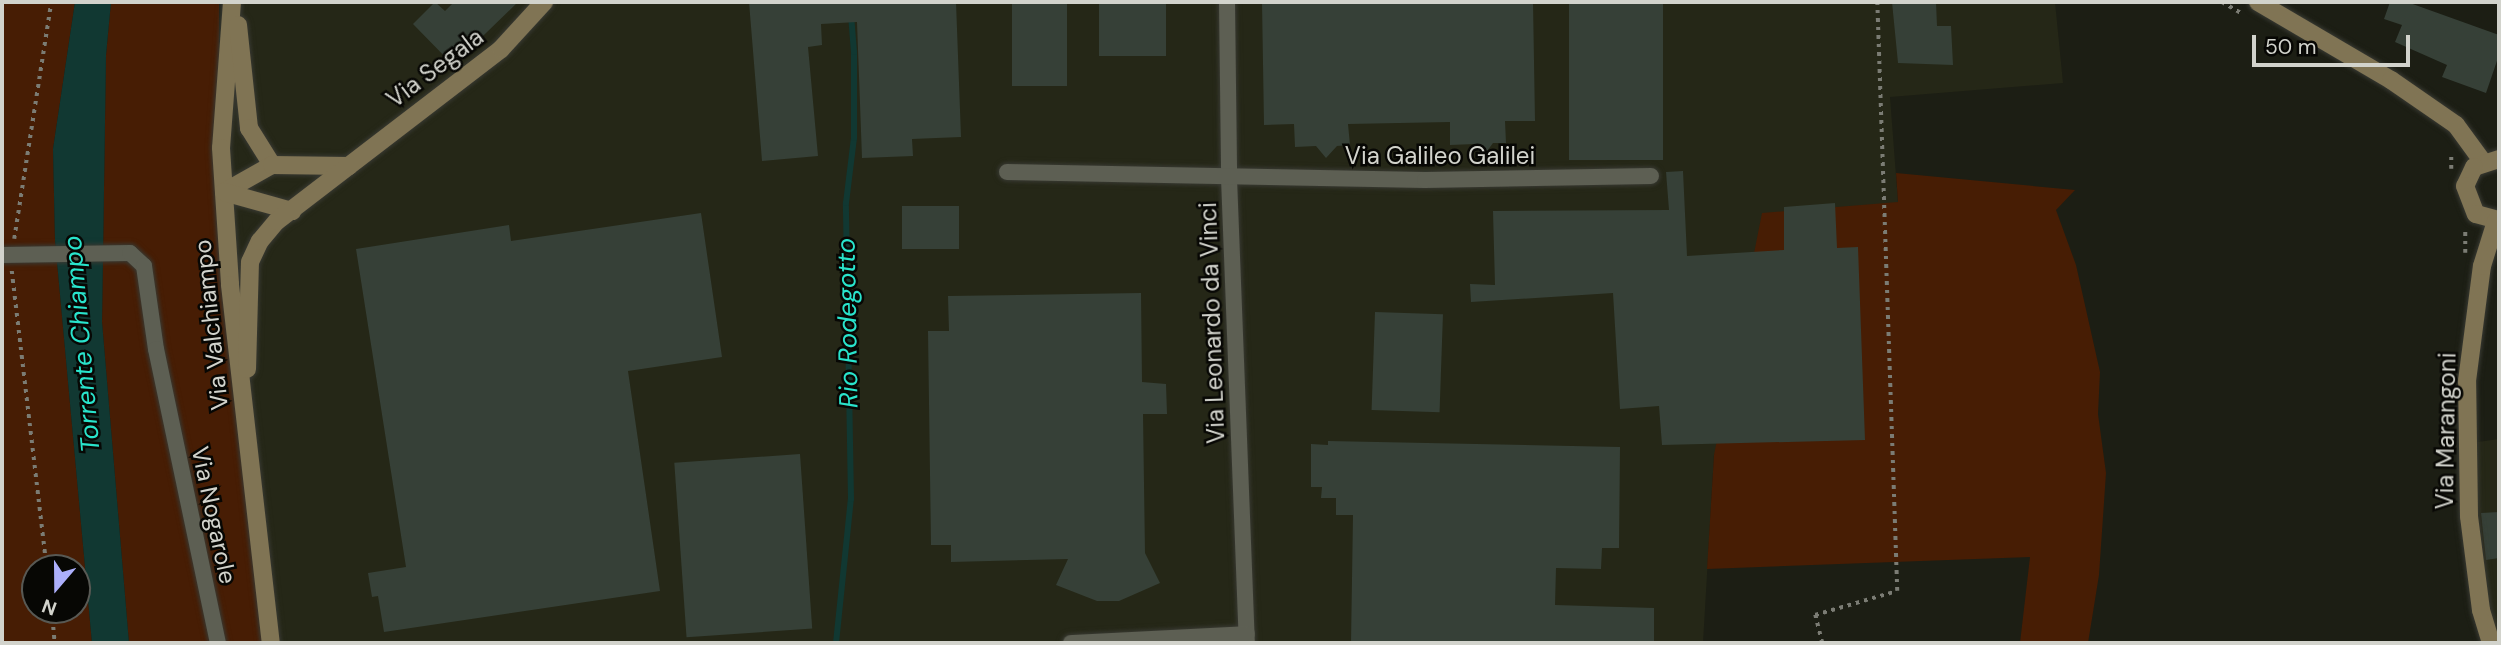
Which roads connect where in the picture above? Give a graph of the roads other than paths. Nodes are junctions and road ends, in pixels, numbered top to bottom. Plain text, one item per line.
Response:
1 (234, 2) edge
2 (544, 2) edge
3 (1227, 2) edge
4 (2252, 8) edge
5 (2491, 160) edge
6 (272, 165) junction
7 (349, 166) junction
8 (1007, 172) dead end
9 (1651, 176) dead end
10 (1229, 178) junction
11 (224, 192) junction
12 (292, 211) junction
13 (2497, 220) edge
14 (6, 255) edge
15 (244, 407) junction
16 (1247, 639) edge
17 (218, 643) edge
18 (271, 643) edge
19 (1071, 643) edge
20 (2491, 643) edge

1 - 6 street
1 - 11 street, Via Valchiampo
2 - 7 street, Via Segala
3 - 10 street, Via Leonardo da Vinci
4 - 5 street
5 - 13 street
6 - 7 street
6 - 11 street
7 - 12 street, Via Segala
8 - 10 street, Via Galileo Galilei
9 - 10 street, Via Galileo Galilei
10 - 16 street, Via Leonardo da Vinci
11 - 12 street
11 - 15 street, Via Valchiampo
12 - 15 street, Via Segala
13 - 20 street, Via Marangoni
14 - 17 street, Via Nogarole
15 - 18 street, Via Valchiampo
16 - 19 street

